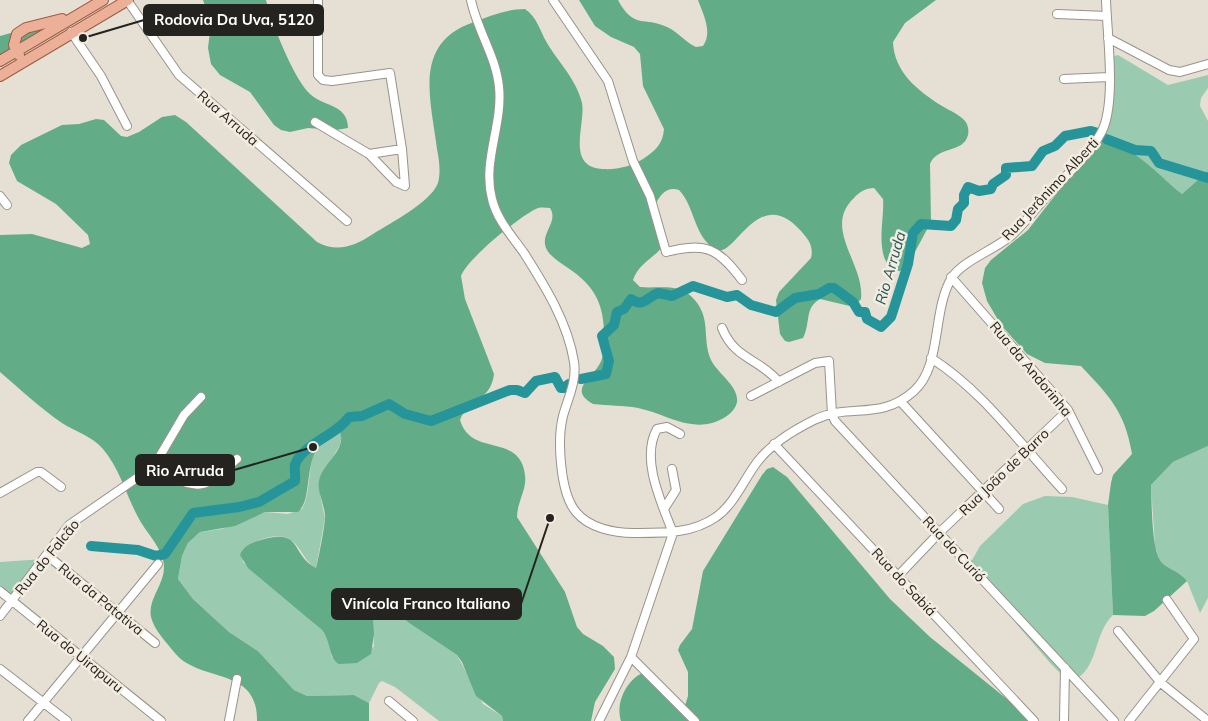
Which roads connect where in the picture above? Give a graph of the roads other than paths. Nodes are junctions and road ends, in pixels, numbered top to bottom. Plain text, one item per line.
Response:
1 (102, 0) edge
2 (127, 0) edge
3 (318, 0) edge
4 (471, 0) edge
5 (553, 0) edge
6 (1106, 0) edge
7 (77, 14) junction
8 (1057, 14) dead end
9 (1107, 16) junction
10 (71, 32) junction
11 (1108, 38) junction
12 (16, 51) junction
13 (23, 61) junction
14 (0, 62) edge
15 (1208, 64) edge
16 (0, 76) edge
17 (1109, 76) junction
18 (1064, 78) dead end
19 (315, 122) dead end
20 (127, 126) dead end
21 (402, 149) junction
22 (370, 154) junction
23 (0, 196) edge
24 (7, 205) dead end
25 (347, 221) dead end
26 (951, 277) junction
27 (742, 280) dead end
28 (722, 328) dead end
29 (931, 358) junction
30 (780, 382) junction
31 (752, 396) dead end
32 (201, 397) dead end
33 (901, 402) junction
34 (1068, 410) junction
35 (832, 414) junction
36 (680, 434) dead end
37 (774, 444) junction
38 (1027, 451) junction
39 (237, 459) dead end
40 (672, 469) dead end
41 (1098, 470) dead end
42 (148, 471) junction
43 (61, 487) dead end
44 (1062, 489) dead end
45 (983, 492) junction
46 (0, 493) edge
47 (664, 509) junction
48 (999, 509) dead end
49 (673, 533) junction
50 (939, 533) junction
51 (48, 556) junction
52 (158, 564) dead end
53 (898, 576) junction
54 (0, 591) edge
55 (1167, 600) dead end
56 (12, 601) junction
57 (118, 612) junction
58 (0, 616) edge
59 (1118, 631) dead end
60 (155, 643) dead end
61 (81, 656) junction
62 (631, 657) junction
63 (1065, 668) junction
64 (0, 669) edge
65 (237, 679) dead end
66 (1161, 684) junction
67 (388, 701) dead end
68 (44, 703) junction
69 (28, 721) edge
70 (67, 721) edge
71 (161, 721) edge
72 (229, 721) edge
73 (413, 721) edge
74 (599, 721) edge
75 (695, 721) edge
76 (1034, 721) edge
77 (1064, 721) edge
78 (1114, 721) edge
79 (1129, 721) edge
80 (1208, 721) edge

1 - 7 main road
2 - 10 main road
2 - 25 street, Rua Arruda
3 - 21 street
4 - 49 street
5 - 27 street
6 - 9 street, Rua Jerônimo Alberti
7 - 12 main road
7 - 12 main road
8 - 9 street
9 - 11 street, Rua Jerônimo Alberti
10 - 13 main road
10 - 20 street
11 - 15 street
11 - 17 street, Rua Jerônimo Alberti
12 - 13 main road
12 - 14 main road
13 - 16 main road
17 - 18 street
17 - 26 street, Rua Jerônimo Alberti
19 - 22 street
21 - 22 street
21 - 22 street
23 - 24 street
26 - 29 street
26 - 34 street, Rua da Andorinha
28 - 30 street
29 - 33 street
29 - 38 street
30 - 31 street
30 - 35 street
32 - 42 street, Rua do Falcão
33 - 35 street
33 - 45 street
34 - 38 street, Rua João de Barro
34 - 41 street, Rua da Andorinha
35 - 37 street
35 - 50 street, Rua do Curió
36 - 47 street
37 - 49 street
37 - 53 street, Rua do Sabiá
38 - 44 street
38 - 45 street, Rua João de Barro
39 - 42 street
40 - 47 street
42 - 51 street, Rua do Falcão
43 - 46 street
45 - 48 street
45 - 50 street, Rua João de Barro
47 - 49 street
49 - 62 street
50 - 53 street, Rua João de Barro
50 - 63 street, Rua do Curió
51 - 56 street, Rua do Falcão
51 - 57 street, Rua da Patativa
52 - 57 street
53 - 76 street, Rua do Sabiá
54 - 56 street, Rua do Uirapuru
55 - 66 street
56 - 58 street, Rua do Falcão
56 - 61 street, Rua do Uirapuru
57 - 60 street, Rua da Patativa
57 - 61 street
59 - 66 street
61 - 68 street
61 - 71 street, Rua do Uirapuru
62 - 74 street
62 - 75 street
63 - 77 street
63 - 78 street, Rua do Curió
64 - 68 street
65 - 72 street
66 - 79 street
66 - 80 street
67 - 73 street
68 - 69 street
68 - 70 street

